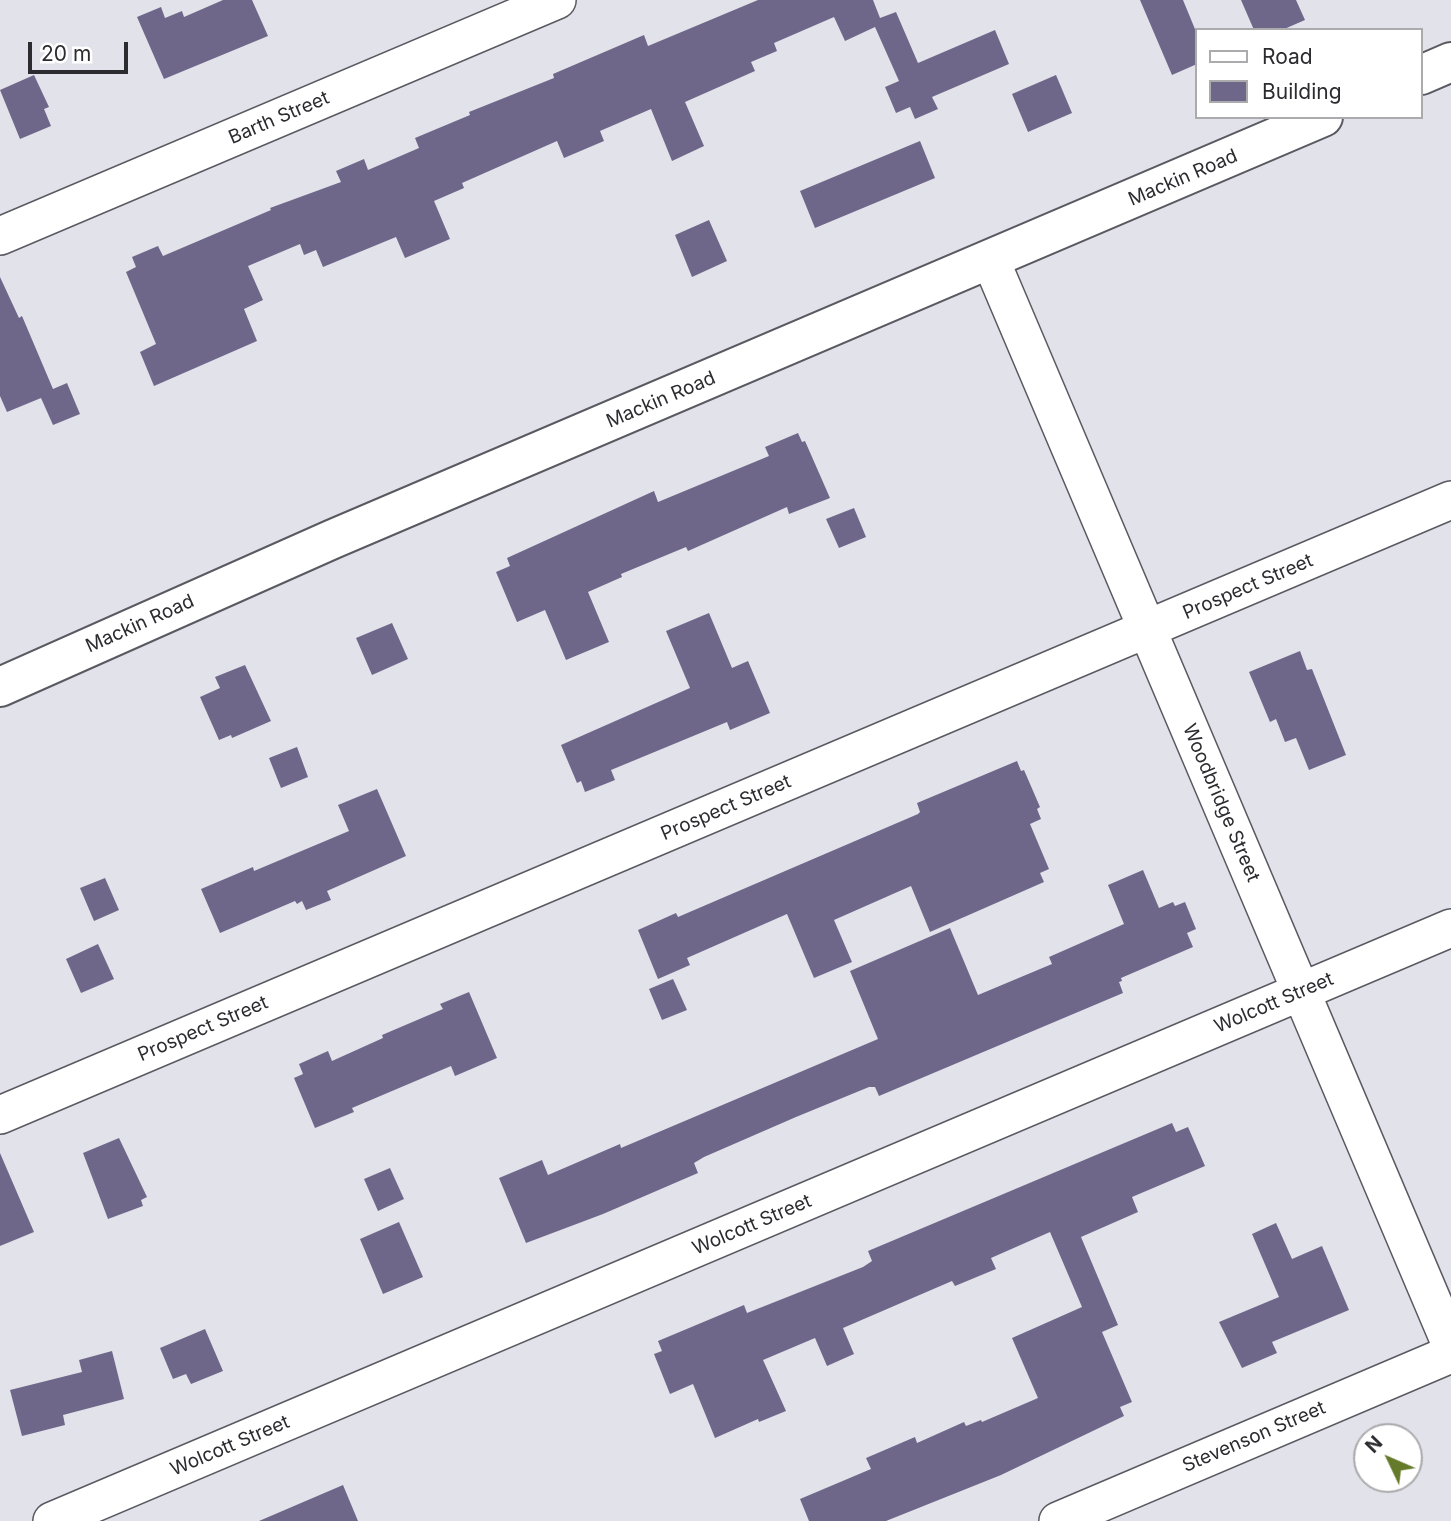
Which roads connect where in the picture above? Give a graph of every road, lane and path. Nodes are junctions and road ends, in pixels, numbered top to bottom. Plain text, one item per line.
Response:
1 (557, 0) edge
2 (1451, 62) edge
3 (1423, 74) edge
4 (1318, 119) edge
5 (0, 236) edge
6 (990, 261) junction
7 (1451, 500) edge
8 (1147, 630) junction
9 (0, 687) edge
10 (1451, 928) edge
11 (1302, 992) junction
12 (0, 1115) edge
13 (1451, 1345) edge
14 (1451, 1354) edge
15 (52, 1521) edge
16 (1058, 1521) edge

1 - 5 street, Barth Street
2 - 3 street
4 - 6 street, Mackin Road
6 - 8 street, Woodbridge Street
6 - 9 street, Mackin Road
7 - 8 street, Prospect Street
8 - 11 street, Woodbridge Street
8 - 12 street, Prospect Street
10 - 11 street, Wolcott Street
11 - 13 street, Woodbridge Street
11 - 15 street, Wolcott Street
14 - 16 street, Stevenson Street

